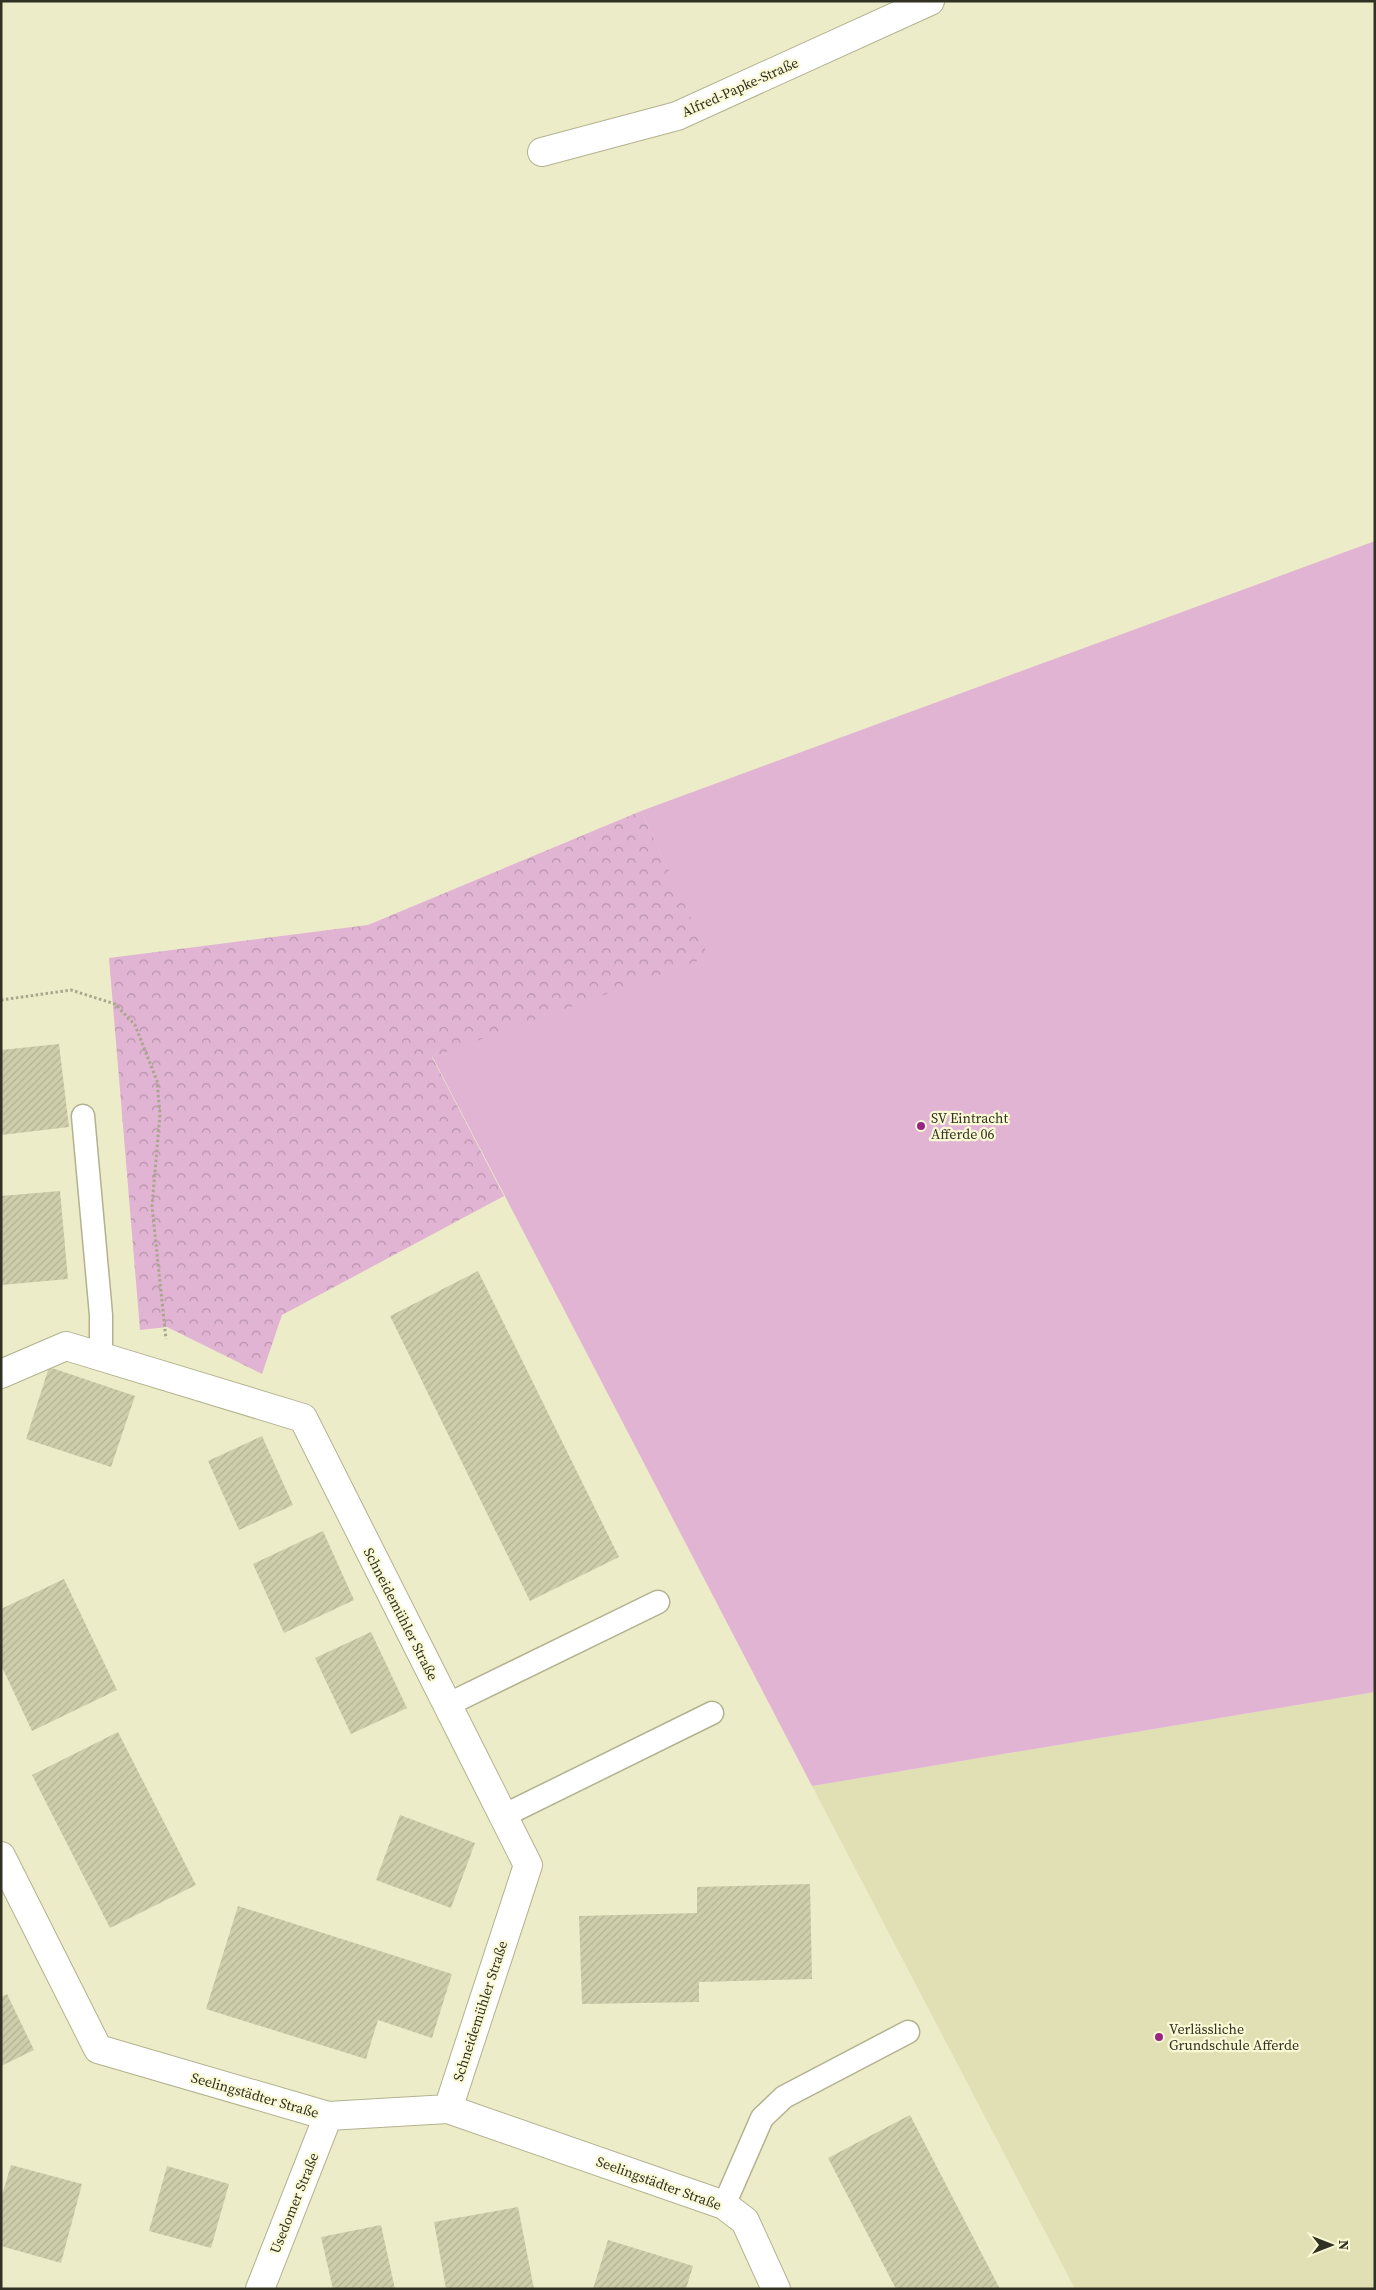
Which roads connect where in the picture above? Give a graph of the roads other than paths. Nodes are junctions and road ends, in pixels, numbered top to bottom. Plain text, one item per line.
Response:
1 (930, 1) edge
2 (542, 152) dead end
3 (83, 1116) dead end
4 (101, 1357) junction
5 (1, 1374) edge
6 (658, 1602) dead end
7 (447, 1705) junction
8 (712, 1713) dead end
9 (503, 1816) junction
10 (1, 1856) edge
11 (908, 2032) dead end
12 (448, 2108) junction
13 (328, 2116) junction
14 (724, 2205) junction
15 (260, 2289) edge
16 (776, 2289) edge

1 - 2 street, Alfred-Papke-Straße
3 - 4 lane
4 - 5 street, Schneidemühler Straße
4 - 7 street, Schneidemühler Straße
6 - 7 lane
7 - 9 street, Schneidemühler Straße
8 - 9 lane
9 - 12 street, Schneidemühler Straße
10 - 13 street, Seelingstädter Straße
11 - 14 lane
12 - 13 street, Seelingstädter Straße
12 - 14 street, Seelingstädter Straße
13 - 15 street, Usedomer Straße
14 - 16 street, Seelingstädter Straße

